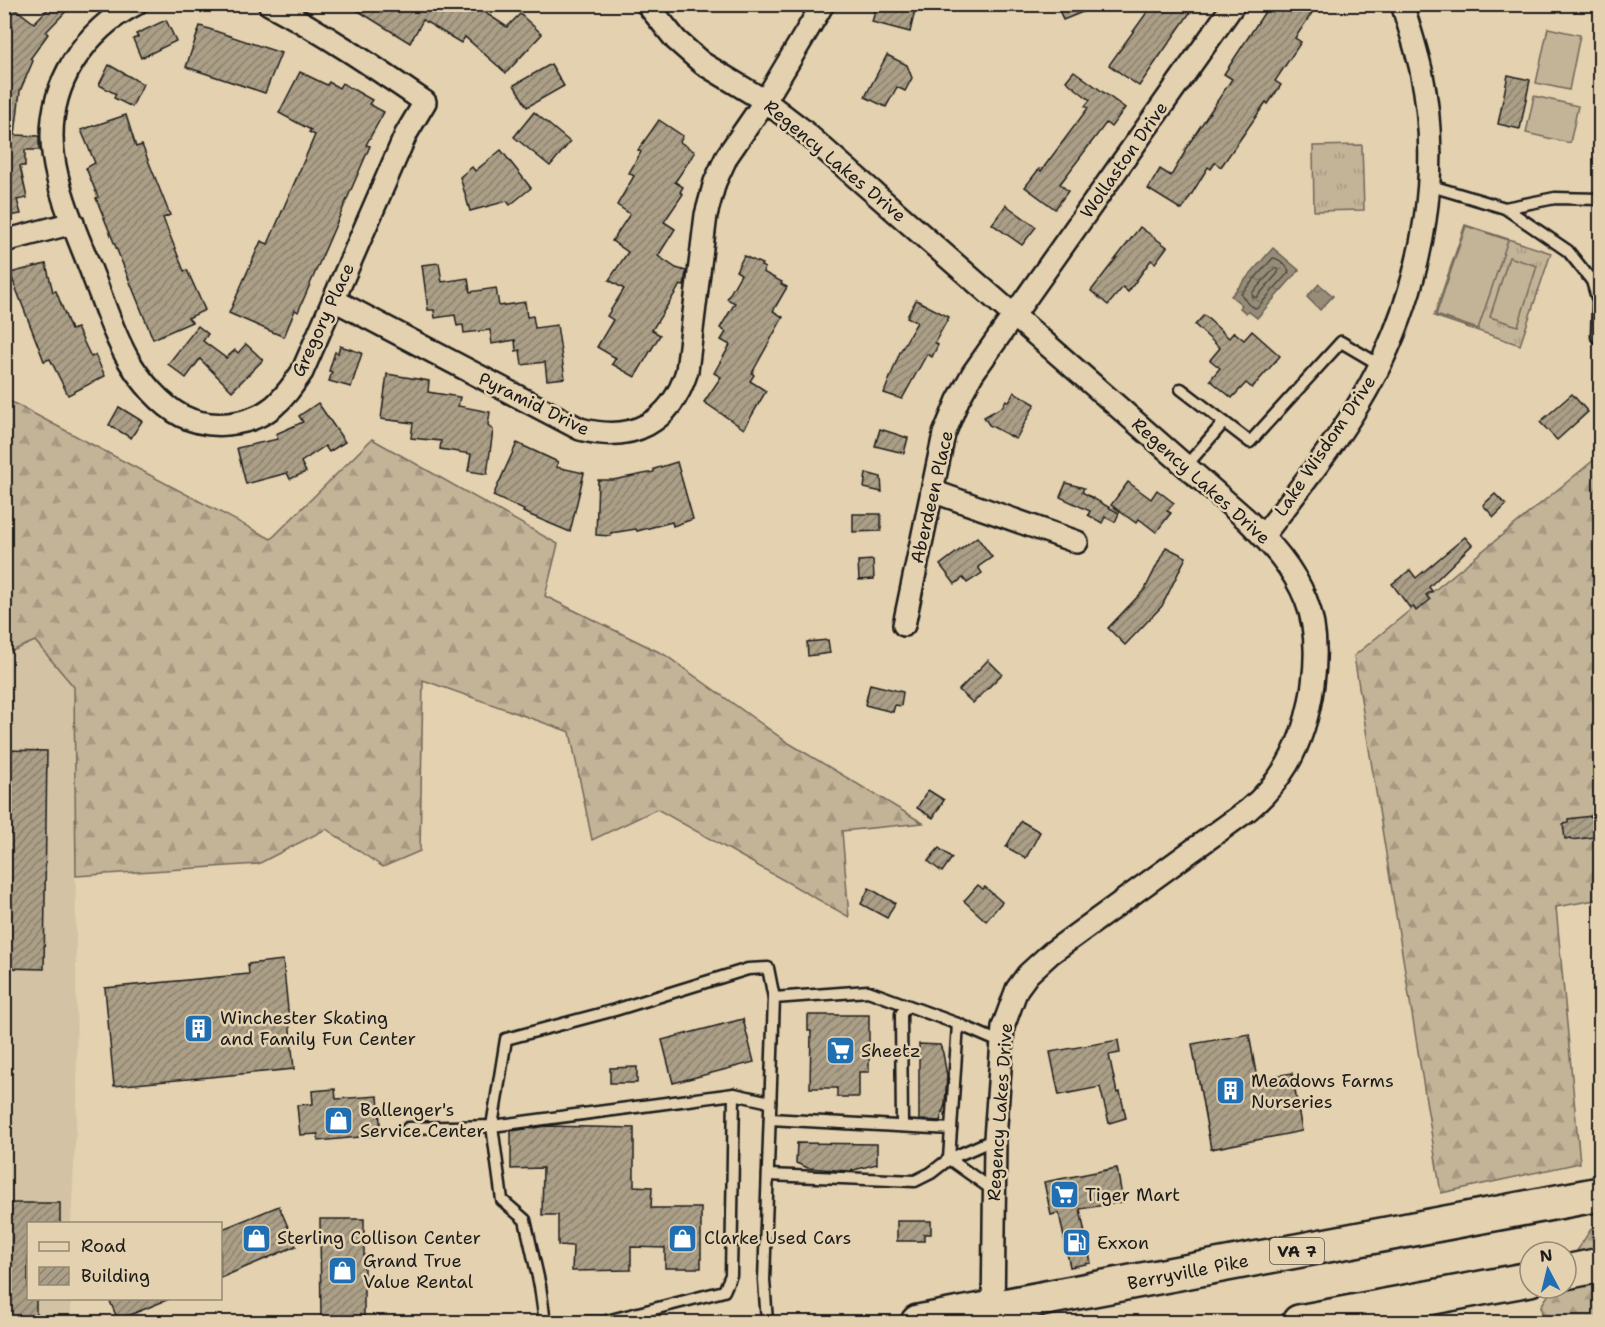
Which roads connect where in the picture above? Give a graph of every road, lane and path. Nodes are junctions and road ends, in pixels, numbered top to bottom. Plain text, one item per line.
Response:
1 (136, 4) edge
2 (268, 4) edge
3 (647, 4) edge
4 (823, 4) edge
5 (1234, 4) edge
6 (1402, 4) edge
7 (765, 101) junction
8 (1428, 185) junction
9 (1600, 199) edge
10 (1505, 208) junction
11 (73, 223) junction
12 (4, 240) edge
13 (334, 300) junction
14 (1015, 315) junction
15 (1597, 337) dead end
16 (1380, 365) junction
17 (1181, 389) dead end
18 (1224, 422) junction
19 (1186, 466) junction
20 (932, 491) junction
21 (1263, 536) junction
22 (1077, 542) dead end
23 (904, 625) dead end
24 (774, 998) junction
25 (907, 1006) junction
26 (958, 1024) junction
27 (1002, 1043) junction
28 (734, 1094) junction
29 (770, 1102) junction
30 (770, 1119) junction
31 (492, 1126) junction
32 (902, 1126) junction
33 (408, 1128) dead end
34 (951, 1129) junction
35 (995, 1139) junction
36 (950, 1159) junction
37 (768, 1175) junction
38 (994, 1191) junction
39 (1600, 1194) edge
40 (1600, 1265) edge
41 (1578, 1270) edge
42 (1518, 1281) edge
43 (993, 1316) edge
44 (603, 1322) edge
45 (545, 1323) edge
46 (584, 1323) edge
47 (767, 1323) edge
48 (918, 1323) edge
49 (1299, 1323) edge

1 - 11 street, Gregory Place
2 - 13 street, Gregory Place
3 - 7 street, Regency Lakes Drive
4 - 7 street
5 - 14 street, Wollaston Drive
6 - 8 street, Lake Wisdom Drive
7 - 13 street, Pyramid Drive
7 - 14 street, Regency Lakes Drive
8 - 10 lane
8 - 16 street, Lake Wisdom Drive
9 - 10 lane
10 - 15 lane
11 - 12 street
11 - 13 street, Gregory Place
14 - 19 street, Regency Lakes Drive
14 - 20 street, Aberdeen Place
16 - 18 lane
16 - 21 street, Lake Wisdom Drive
17 - 18 lane
18 - 19 lane
19 - 21 street, Regency Lakes Drive
20 - 22 street
20 - 23 street, Aberdeen Place
21 - 27 street, Regency Lakes Drive
24 - 25 lane
24 - 29 lane
24 - 31 lane
25 - 26 lane
25 - 32 lane
26 - 27 lane
26 - 34 lane
27 - 35 street, Regency Lakes Drive
28 - 29 lane
28 - 31 lane
28 - 44 lane
29 - 30 lane
30 - 32 lane
30 - 37 lane
31 - 33 lane
31 - 45 lane
32 - 34 lane
34 - 36 lane
35 - 36 lane
35 - 38 street, Regency Lakes Drive
36 - 37 lane
36 - 38 lane
37 - 47 lane
38 - 43 street, Regency Lakes Drive
39 - 43 highway, Berryville Pike / VA 7
40 - 41 highway
42 - 49 highway
43 - 48 highway, Berryville Pike / VA 7
44 - 46 lane

